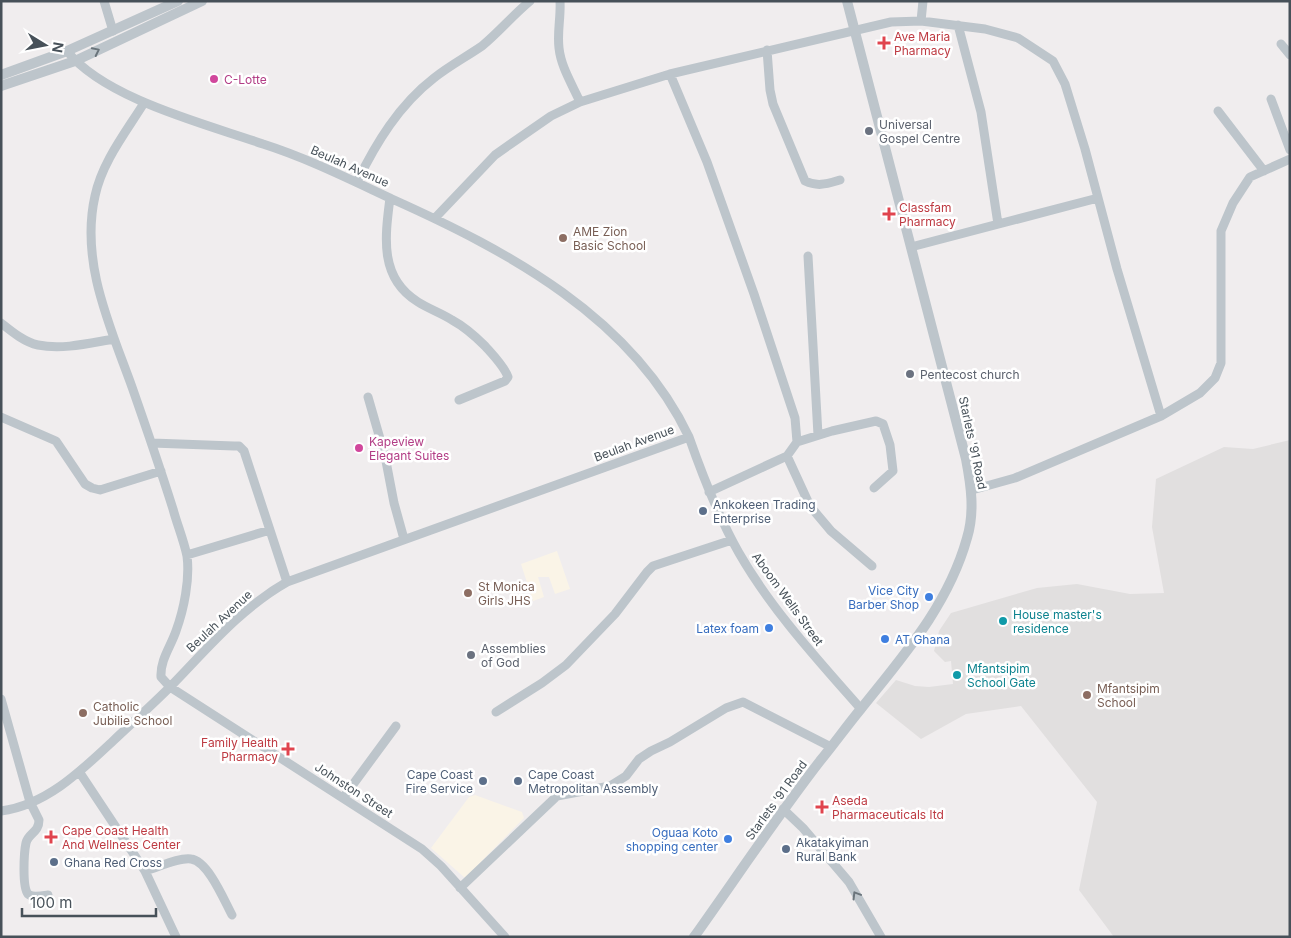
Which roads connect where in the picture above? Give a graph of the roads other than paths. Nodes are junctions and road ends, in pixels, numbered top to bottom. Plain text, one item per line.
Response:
1 (104, 1) edge
2 (178, 1) edge
3 (202, 1) edge
4 (530, 1) edge
5 (560, 1) edge
6 (847, 1) edge
7 (923, 1) edge
8 (921, 21) junction
9 (958, 25) junction
10 (112, 31) junction
11 (855, 32) junction
12 (1281, 44) dead end
13 (767, 50) junction
14 (67, 52) junction
15 (1290, 55) edge
16 (75, 61) junction
17 (670, 74) junction
18 (1, 76) edge
19 (1, 86) edge
20 (1271, 98) dead end
21 (580, 102) junction
22 (144, 103) junction
23 (1218, 111) dead end
24 (1290, 150) edge
25 (1290, 159) edge
26 (1264, 171) junction
27 (840, 180) dead end
28 (357, 182) junction
29 (390, 198) junction
30 (1098, 198) junction
31 (435, 218) junction
32 (998, 224) junction
33 (911, 247) junction
34 (808, 256) dead end
35 (1, 323) edge
36 (114, 338) junction
37 (368, 398) dead end
38 (459, 400) dead end
39 (1161, 416) junction
40 (1, 417) edge
41 (818, 435) junction
42 (689, 437) junction
43 (797, 442) junction
44 (152, 443) junction
45 (787, 456) junction
46 (161, 471) junction
47 (874, 488) dead end
48 (972, 490) junction
49 (709, 492) junction
50 (270, 530) junction
51 (404, 539) junction
52 (732, 540) junction
53 (187, 555) junction
54 (872, 566) dead end
55 (287, 582) junction
56 (170, 687) junction
57 (1, 699) edge
58 (860, 709) junction
59 (496, 712) dead end
60 (396, 726) dead end
61 (831, 747) junction
62 (80, 773) junction
63 (343, 798) junction
64 (30, 802) junction
65 (783, 809) junction
66 (1, 811) edge
67 (145, 871) junction
68 (460, 888) junction
69 (48, 895) dead end
70 (232, 914) dead end
71 (176, 937) edge
72 (505, 937) edge
73 (694, 937) edge
74 (881, 937) edge

1 - 10 street
2 - 10 street
16 -> 3 street
4 - 28 street
5 - 21 street
6 - 11 street, Starlets '91 Road
7 - 8 street
8 - 9 street
8 - 11 street
9 - 30 street
9 - 32 street
10 - 14 street
11 - 13 street
11 - 33 street, Starlets '91 Road
12 - 15 street
13 - 17 street
13 - 27 street
14 - 16 street, Beulah Avenue
14 - 18 street
16 - 19 street
16 - 22 street, Beulah Avenue
17 - 21 street
17 - 43 street
20 - 24 street
21 - 31 street
22 - 28 street, Beulah Avenue
22 - 36 street
23 - 26 street
25 - 26 street
26 - 39 street
28 - 29 street, Beulah Avenue
29 - 31 street, Beulah Avenue
29 - 38 street
30 - 32 street
30 - 39 street
31 - 42 street, Beulah Avenue
32 - 33 street
33 - 48 street, Starlets '91 Road
34 - 41 street
35 - 36 street
36 - 44 street
37 - 51 street
39 - 48 street
40 - 46 street
41 - 43 street
41 - 47 street
42 - 49 street, Aboom Wells Street
42 - 51 street, Beulah Avenue
43 - 45 street
44 - 46 street
44 - 50 street
45 - 49 street
45 - 54 street
46 - 53 street
48 - 58 street, Starlets '91 Road
49 - 52 street, Aboom Wells Street
50 - 53 street
50 - 55 street
51 - 55 street, Beulah Avenue
52 - 58 street, Aboom Wells Street
52 - 59 street
53 - 56 street
55 - 56 street, Beulah Avenue
56 - 62 street, Beulah Avenue
56 - 63 street, Johnston Street
57 - 64 street
58 - 61 street, Starlets '91 Road
60 - 63 street
61 - 65 street, Starlets '91 Road
61 - 68 street
62 - 64 street, Beulah Avenue
62 - 67 street
63 - 68 street, Johnston Street
64 - 66 street, Beulah Avenue
64 - 69 street
65 - 73 street, Starlets '91 Road
74 -> 65 street
67 - 70 street
67 - 71 street
68 - 72 street, Johnston Street

